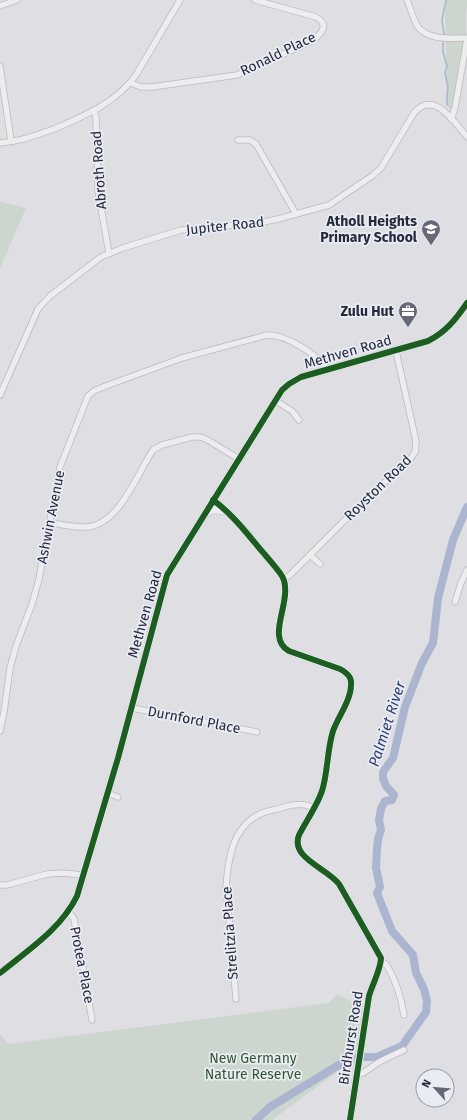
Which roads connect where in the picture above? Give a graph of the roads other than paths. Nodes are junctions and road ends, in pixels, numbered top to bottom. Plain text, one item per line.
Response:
1 (17, 0) edge
2 (180, 0) edge
3 (255, 0) edge
4 (408, 0) edge
5 (0, 6) edge
6 (467, 39) edge
7 (0, 66) edge
8 (131, 83) junction
9 (94, 110) junction
10 (451, 119) junction
11 (467, 137) edge
12 (238, 140) dead end
13 (12, 141) junction
14 (0, 142) edge
15 (296, 214) junction
16 (109, 253) junction
17 (467, 302) edge
18 (396, 351) junction
19 (328, 369) junction
20 (0, 395) edge
21 (276, 401) junction
22 (299, 420) dead end
23 (239, 459) junction
24 (213, 500) junction
25 (227, 512) junction
26 (205, 514) junction
27 (50, 522) junction
28 (310, 555) junction
29 (320, 564) dead end
30 (467, 570) edge
31 (283, 579) junction
32 (455, 602) dead end
33 (132, 708) junction
34 (0, 731) edge
35 (257, 732) dead end
36 (107, 793) junction
37 (118, 797) dead end
38 (314, 808) junction
39 (83, 875) junction
40 (0, 885) edge
41 (69, 912) junction
42 (381, 962) junction
43 (0, 973) edge
44 (236, 999) dead end
45 (404, 1015) dead end
46 (92, 1020) dead end
47 (404, 1050) dead end
48 (358, 1071) junction
49 (350, 1120) edge

1 - 5 street
2 - 8 street
3 - 8 street, Ronald Place
4 - 6 street
6 - 10 street
7 - 13 street
8 - 9 street
9 - 13 street
9 - 16 street, Abroth Road
10 - 11 street, Jupiter Road
10 - 15 street, Jupiter Road
12 - 15 street
13 - 14 street
15 - 16 street, Jupiter Road
16 - 20 street, Jupiter Road
17 - 18 street, Methven Road
18 - 19 street, Methven Road
18 - 28 street, Royston Road
19 - 21 street, Methven Road
19 - 27 street, Ashwin Avenue
21 - 22 street
21 - 23 street, Methven Road
23 - 24 street, Methven Road
23 - 27 street
24 - 25 street
24 - 26 street, Methven Road
25 - 26 street
25 - 31 street
26 - 33 street, Methven Road
27 - 34 street, Ashwin Avenue
28 - 29 street
28 - 31 street, Royston Road
30 - 32 street
31 - 38 street
33 - 35 street, Durnford Place
33 - 36 street, Methven Road
36 - 37 street
36 - 39 street, Methven Road
38 - 42 street
38 - 44 street, Strelitzia Place
39 - 40 street
39 - 41 street, Methven Road
41 - 43 street, Methven Road
41 - 46 street, Protea Place
42 - 45 street
42 - 48 street, Birdhurst Road
47 - 48 street, Birdhurst Road
48 - 49 street, Birdhurst Road

